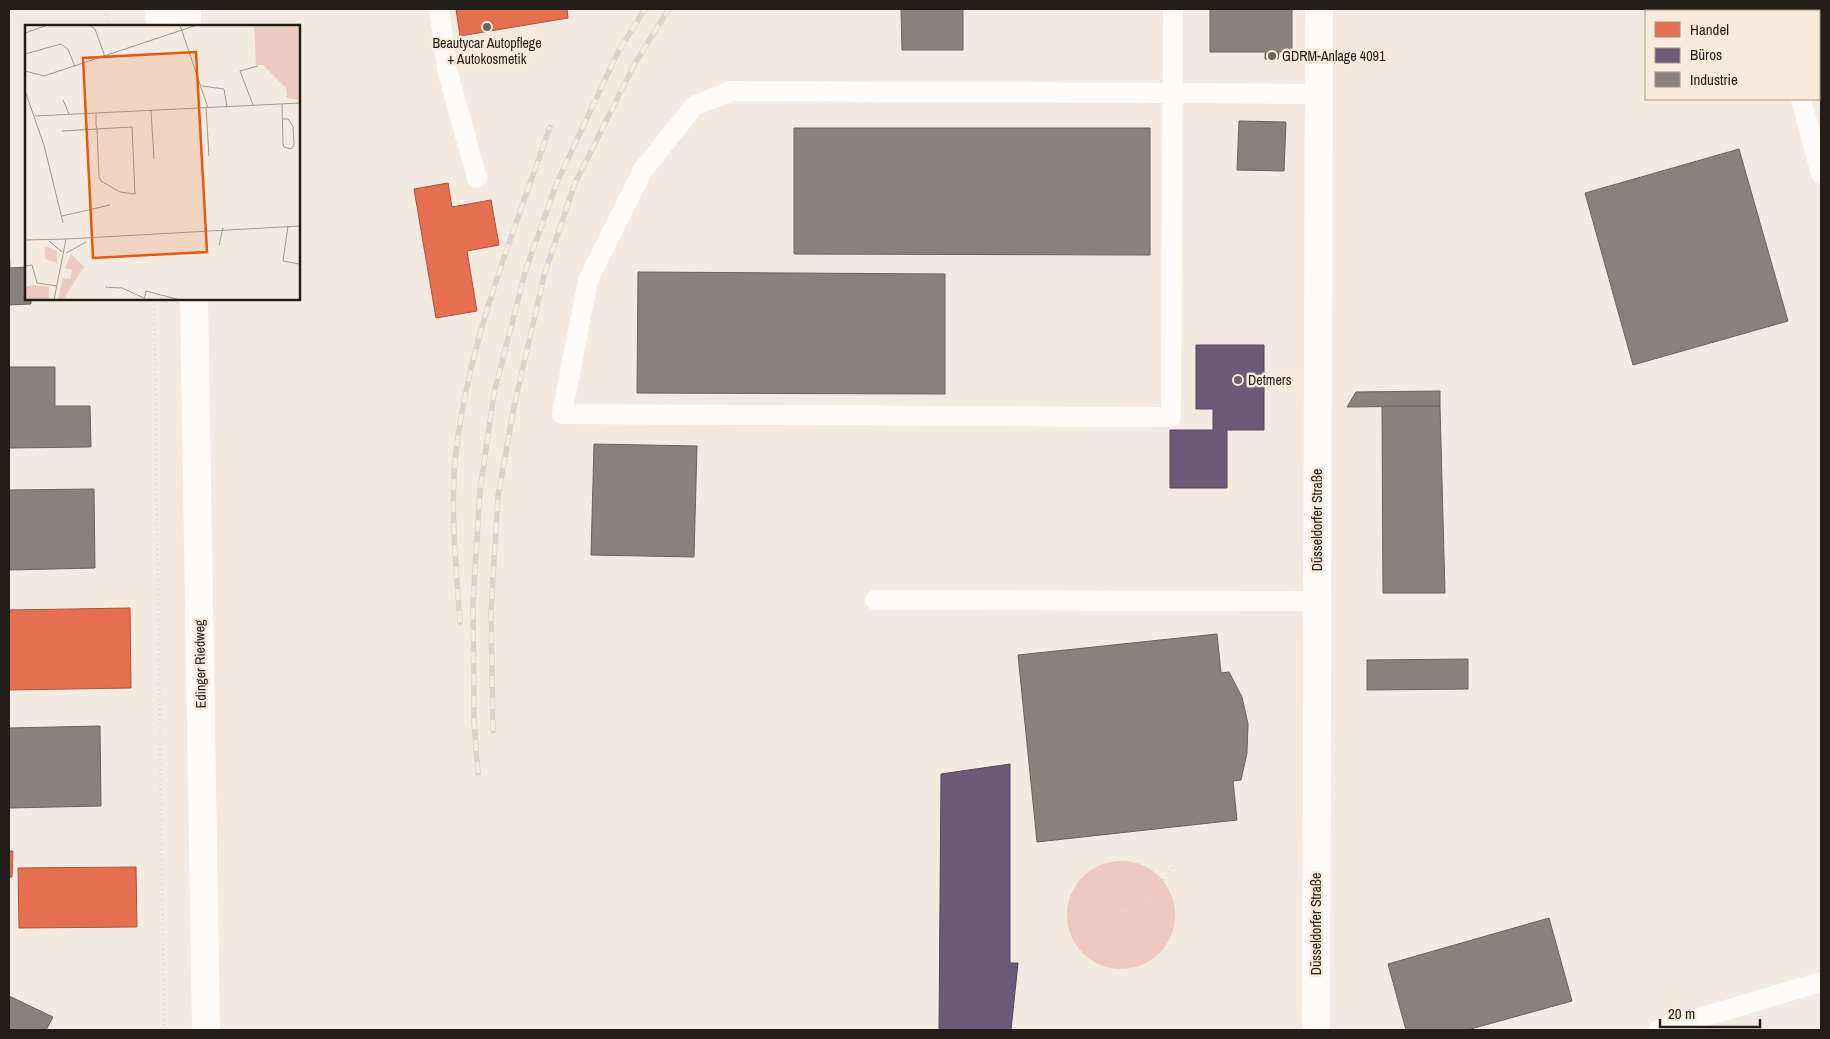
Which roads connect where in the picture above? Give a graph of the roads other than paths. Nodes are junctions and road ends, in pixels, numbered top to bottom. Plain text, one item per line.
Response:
1 (158, 9) edge
2 (187, 9) edge
3 (439, 9) edge
4 (1173, 9) edge
5 (1319, 9) edge
6 (161, 25) edge
7 (187, 25) edge
8 (1173, 93) junction
9 (1318, 94) junction
10 (1801, 100) edge
11 (1821, 174) edge
12 (477, 178) dead end
13 (194, 300) edge
14 (875, 600) dead end
15 (1317, 601) junction
16 (1821, 982) edge
17 (206, 1030) edge
18 (1316, 1030) edge
19 (1658, 1030) edge

1 - 6 street
2 - 7 street
3 - 12 lane
4 - 8 lane
5 - 9 street, Düsseldorfer Straße
8 - 8 lane
8 - 9 lane
9 - 15 street, Düsseldorfer Straße
10 - 11 lane
13 - 17 street, Edinger Riedweg
14 - 15 lane
15 - 18 street, Düsseldorfer Straße
16 - 19 lane

